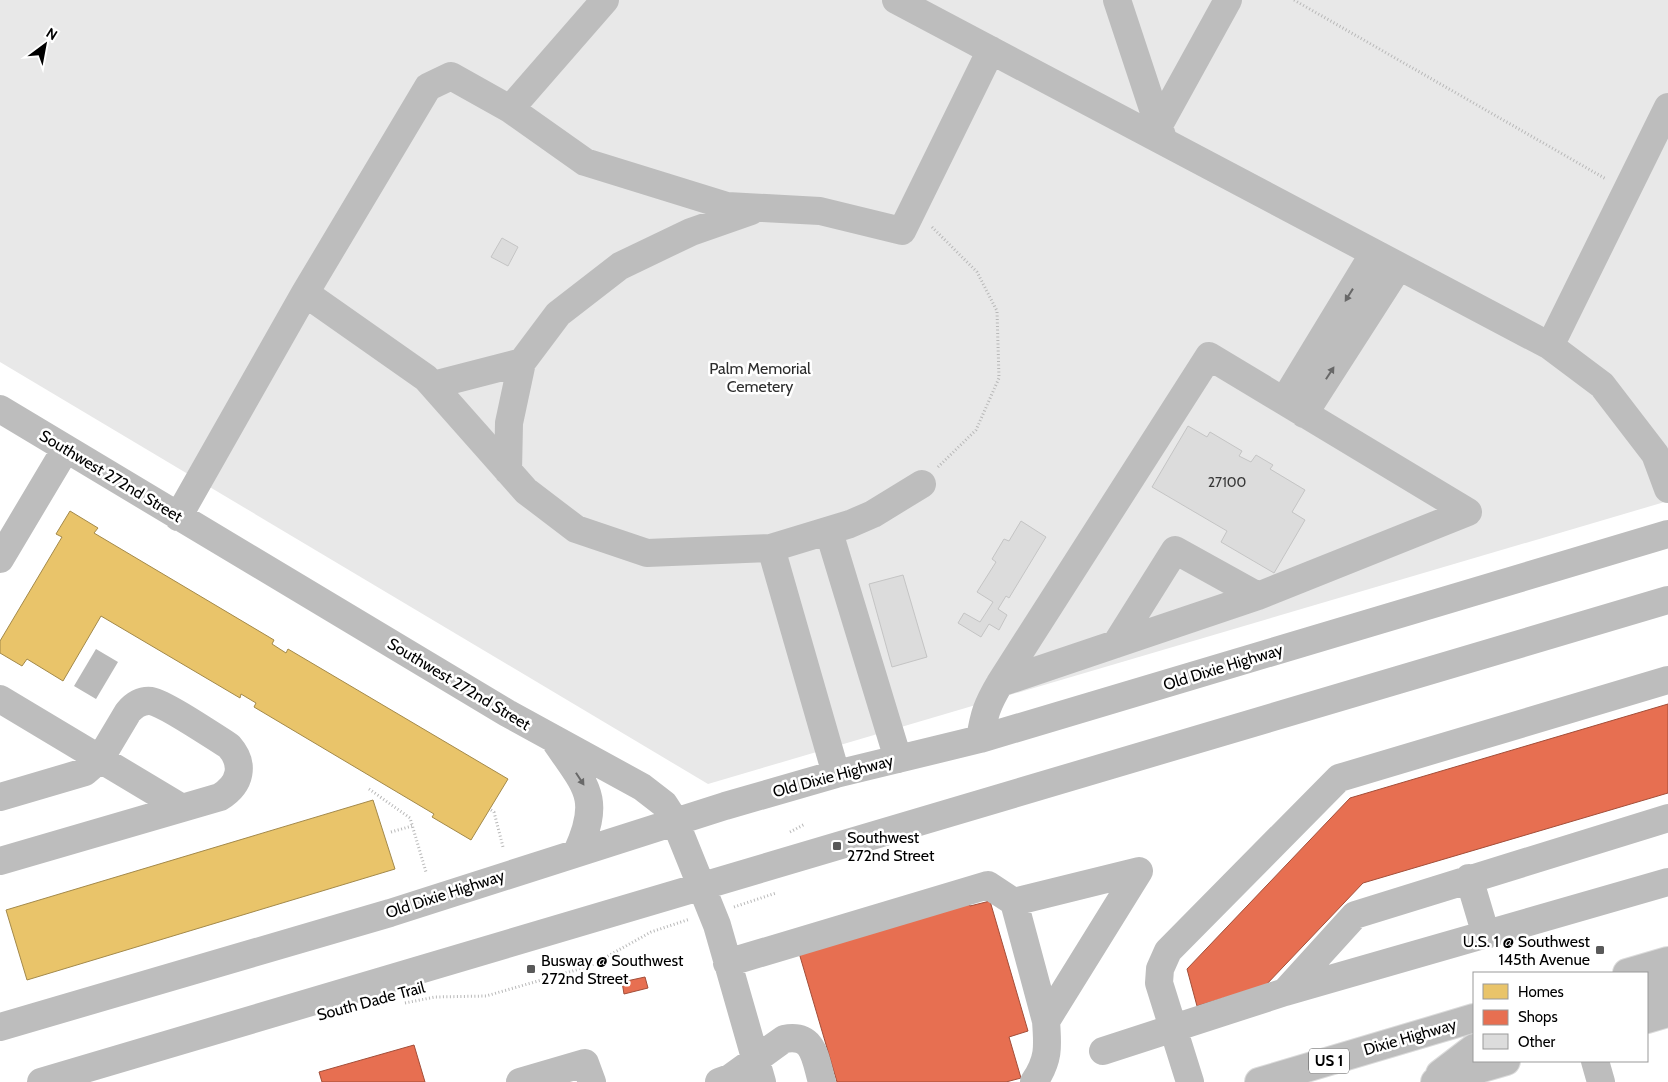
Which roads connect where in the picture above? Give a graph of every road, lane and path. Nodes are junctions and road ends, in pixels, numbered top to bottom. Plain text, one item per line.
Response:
1 (605, 0) edge
2 (896, 0) edge
3 (1117, 0) edge
4 (1228, 0) edge
5 (1294, 0) edge
6 (991, 50) junction
7 (1668, 107) edge
8 (510, 109) junction
9 (1159, 135) junction
10 (1627, 190) junction
11 (760, 208) junction
12 (913, 208) junction
13 (1374, 253) junction
14 (1399, 266) junction
15 (305, 293) junction
16 (1550, 346) junction
17 (522, 362) junction
18 (433, 385) junction
19 (1294, 407) junction
20 (0, 410) edge
21 (65, 450) junction
22 (508, 471) junction
23 (922, 484) joint
24 (1668, 489) edge
25 (178, 517) junction
26 (829, 532) junction
27 (1668, 534) edge
28 (771, 548) junction
29 (0, 558) edge
30 (1258, 596) junction
31 (1668, 600) edge
32 (1116, 644) junction
33 (1668, 680) edge
34 (1000, 683) junction
35 (0, 699) edge
36 (553, 739) junction
37 (980, 739) junction
38 (100, 759) junction
39 (898, 760) junction
40 (836, 774) junction
41 (369, 789) dead end
42 (0, 797) edge
43 (182, 808) junction
44 (491, 810) dead end
45 (1668, 818) edge
46 (675, 821) junction
47 (412, 826) junction
48 (391, 832) dead end
49 (503, 847) dead end
50 (577, 852) junction
51 (0, 861) edge
52 (426, 872) dead end
53 (1469, 878) junction
54 (1668, 882) edge
55 (701, 886) junction
56 (1014, 902) junction
57 (695, 917) dead end
58 (1486, 934) junction
59 (1668, 961) edge
60 (727, 963) junction
61 (1630, 972) edge
62 (1668, 986) edge
63 (1286, 992) junction
64 (1648, 992) edge
65 (403, 1003) dead end
66 (1668, 1013) edge
67 (1473, 1018) edge
68 (1648, 1019) edge
69 (1648, 1019) edge
70 (1046, 1021) junction
71 (1668, 1026) edge
72 (0, 1027) edge
73 (1173, 1030) junction
74 (1473, 1049) edge
75 (1104, 1051) dead end
76 (1503, 1062) edge
77 (1595, 1062) edge
78 (759, 1071) edge
79 (42, 1082) edge
80 (520, 1082) edge
81 (592, 1082) edge
82 (719, 1082) edge
83 (822, 1082) edge
84 (1034, 1082) edge
85 (1190, 1082) edge
86 (1259, 1082) edge
87 (1428, 1082) edge
88 (1434, 1082) edge
89 (1601, 1082) edge

1 - 8 main road
2 - 6 main road
3 - 9 main road
4 - 9 main road
5 - 10 path
6 - 9 main road
6 - 12 main road
7 - 10 main road
8 - 11 main road
8 - 15 main road
9 - 13 main road
10 - 16 main road
11 - 12 main road
11 - 17 main road
12 - 23 path
13 - 14 main road
13 -> 19 main road
14 - 16 main road
19 -> 14 main road
15 - 18 main road
15 - 25 main road
16 - 24 main road
17 - 18 main road
17 - 22 main road
18 - 22 main road
19 - 30 main road
19 - 34 main road
20 - 21 main road, Southwest 272nd Street
21 - 25 main road, Southwest 272nd Street
21 - 29 main road
22 - 28 main road
23 - 26 main road
25 - 36 main road, Southwest 272nd Street
26 - 28 main road
26 - 39 main road
27 - 37 main road, Old Dixie Highway
28 - 40 main road
30 - 32 main road
30 - 32 main road
31 - 55 main road
32 - 34 main road
33 - 73 main road
34 - 37 main road
35 - 38 main road
36 - 46 main road, Southwest 272nd Street
36 -> 50 main road
37 - 39 main road, Old Dixie Highway
38 - 42 main road
38 - 43 main road
38 - 43 main road
39 - 40 main road, Old Dixie Highway
40 - 46 main road, Old Dixie Highway
41 - 47 path
43 - 51 main road
44 - 49 path
45 - 53 main road
46 - 50 main road, Old Dixie Highway
46 - 55 main road, Southwest 272nd Street
47 - 48 path
47 - 52 path
50 - 72 main road, Old Dixie Highway
53 - 58 main road
53 - 63 main road
54 - 58 main road
55 - 60 main road, Southwest 272nd Street
55 - 79 main road
56 - 60 main road
56 - 70 main road
56 - 70 main road
57 - 65 path, South Dade Trail
58 - 63 main road
59 - 61 main road
60 - 78 main road, Southwest 272nd Street
62 - 64 main road
63 - 73 main road
66 - 68 main road
67 - 86 main road, Dixie Highway / US 1
69 - 71 main road
70 - 84 main road
73 - 75 main road
73 - 85 main road
74 - 87 main road
76 - 88 main road
77 - 89 main road
78 - 82 main road
78 - 83 main road
80 - 81 main road

